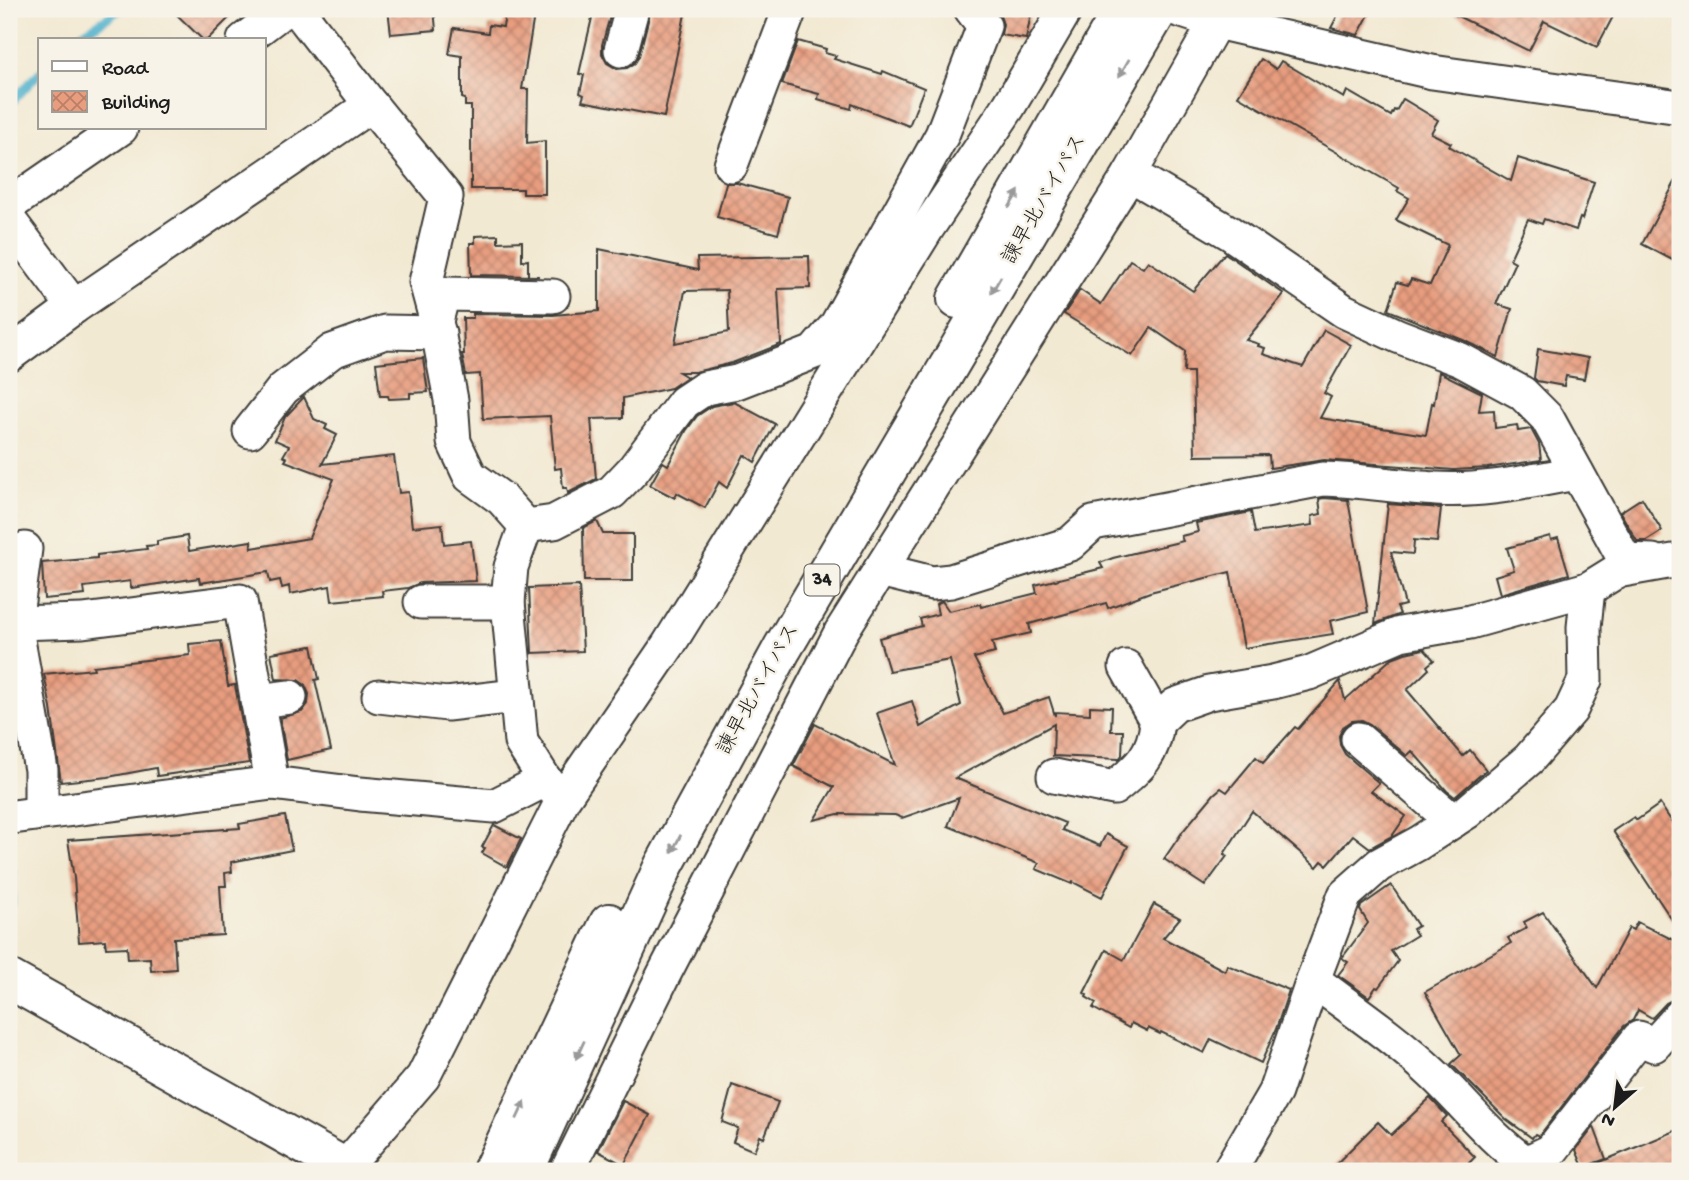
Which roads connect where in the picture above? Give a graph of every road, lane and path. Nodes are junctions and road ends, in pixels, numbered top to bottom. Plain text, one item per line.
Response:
1 (285, 9) edge
2 (297, 9) edge
3 (632, 9) edge
4 (790, 9) edge
5 (971, 9) edge
6 (1066, 9) edge
7 (1123, 9) edge
8 (1159, 9) edge
9 (1176, 9) edge
10 (1216, 22) junction
11 (247, 38) edge
12 (621, 50) dead end
13 (371, 105) junction
14 (1680, 107) edge
15 (118, 130) edge
16 (732, 164) dead end
17 (1130, 174) junction
18 (9, 205) edge
19 (9, 220) edge
20 (553, 296) dead end
21 (74, 307) junction
22 (437, 327) junction
23 (9, 355) edge
24 (250, 431) dead end
25 (1577, 473) junction
26 (526, 526) junction
27 (25, 549) dead end
28 (1678, 554) edge
29 (880, 570) junction
30 (1588, 589) junction
31 (421, 602) dead end
32 (508, 602) junction
33 (15, 623) junction
34 (1126, 667) dead end
35 (516, 696) junction
36 (290, 697) dead end
37 (257, 701) junction
38 (393, 707) dead end
39 (1157, 722) junction
40 (1358, 738) dead end
41 (1054, 776) dead end
42 (272, 783) junction
43 (554, 789) junction
44 (1453, 821) junction
45 (9, 979) edge
46 (1312, 980) junction
47 (1680, 1016) edge
48 (346, 1170) edge
49 (492, 1171) edge
50 (524, 1171) edge
51 (567, 1171) edge
52 (1229, 1171) edge

1 - 11 street
2 - 13 street
3 - 12 street
4 - 16 street
5 - 26 street
6 - 43 street
49 -> 7 main road, 諫早北バイパス / 34
8 -> 50 main road, 諫早北バイパス / 34
9 - 10 street
10 - 14 street
10 - 17 street
13 - 21 street
13 - 22 street
15 - 18 street
17 - 25 street
17 - 29 street
19 - 21 street
20 - 22 street
21 - 23 street
22 - 24 street
22 - 26 street
25 - 28 street
25 - 29 street
26 - 32 street
27 - 33 street
28 - 30 street
29 - 51 street
30 - 39 street
30 - 44 street
31 - 32 street
32 - 35 street
33 - 37 street
33 - 42 street
34 - 39 street
35 - 38 street
35 - 43 street
36 - 37 street
37 - 42 street
39 - 41 street
40 - 44 street
42 - 43 street
43 - 48 street
44 - 46 street
45 - 48 main road
46 - 47 street
46 - 52 street

